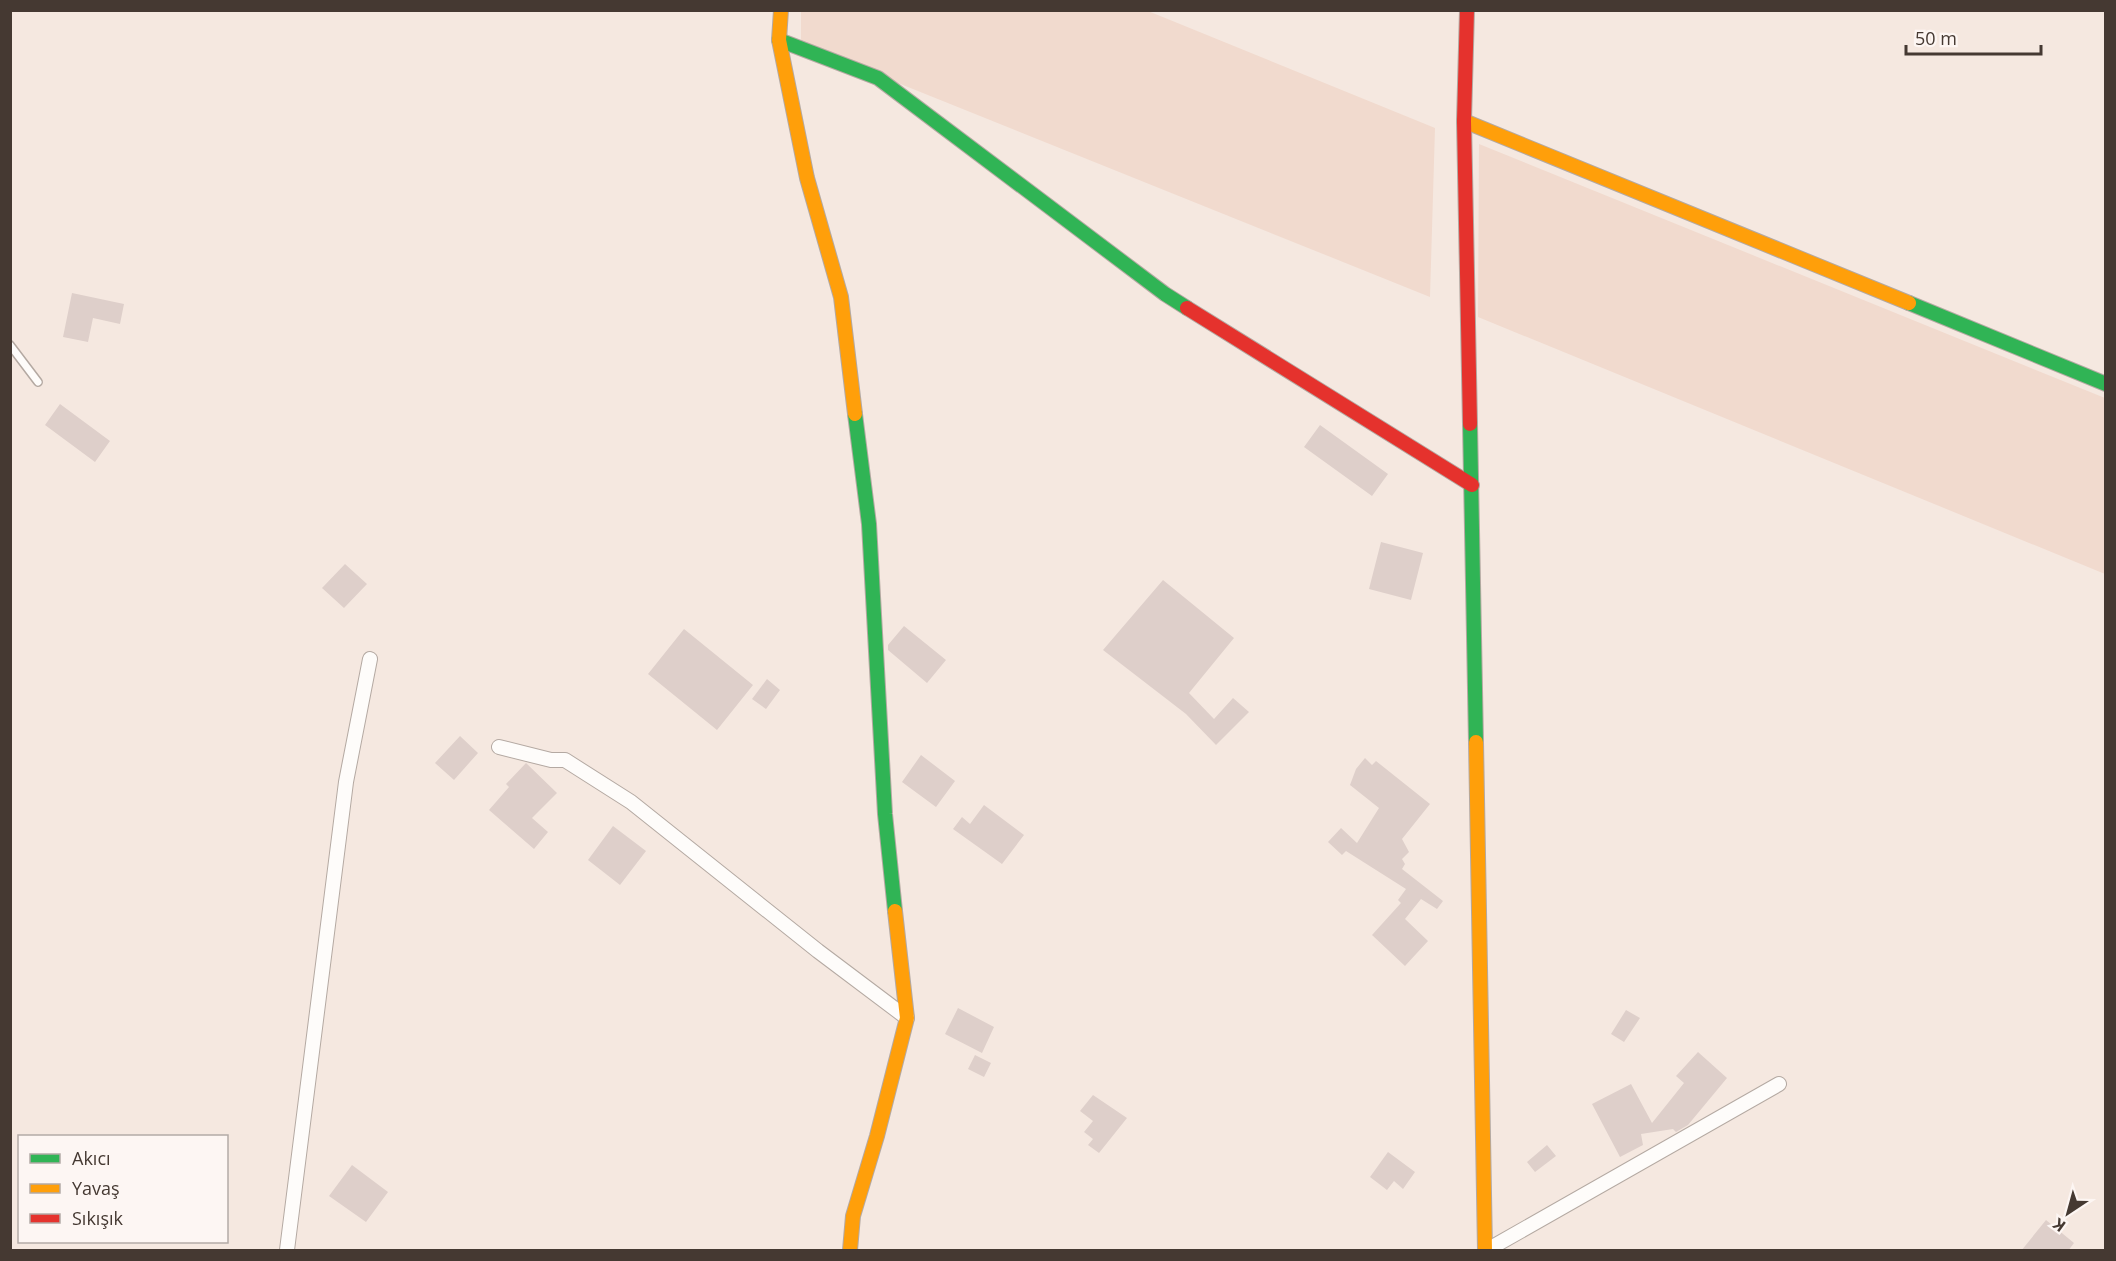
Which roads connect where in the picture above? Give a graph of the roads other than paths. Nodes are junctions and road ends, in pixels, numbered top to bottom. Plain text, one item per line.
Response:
1 (780, 10) edge
2 (1467, 10) edge
3 (779, 40) junction
4 (1464, 121) junction
5 (10, 345) edge
6 (38, 382) dead end
7 (2106, 384) edge
8 (1472, 485) junction
9 (370, 659) dead end
10 (499, 747) dead end
11 (907, 1018) junction
12 (1779, 1084) dead end
13 (287, 1251) edge
14 (850, 1251) edge
15 (1486, 1251) edge

1 - 3 street
2 - 4 street
3 - 8 street
3 - 11 street
4 - 7 street
4 - 8 street
5 - 6 lane
8 - 15 street
9 - 13 street
10 - 11 street
11 - 14 street
12 - 15 street

